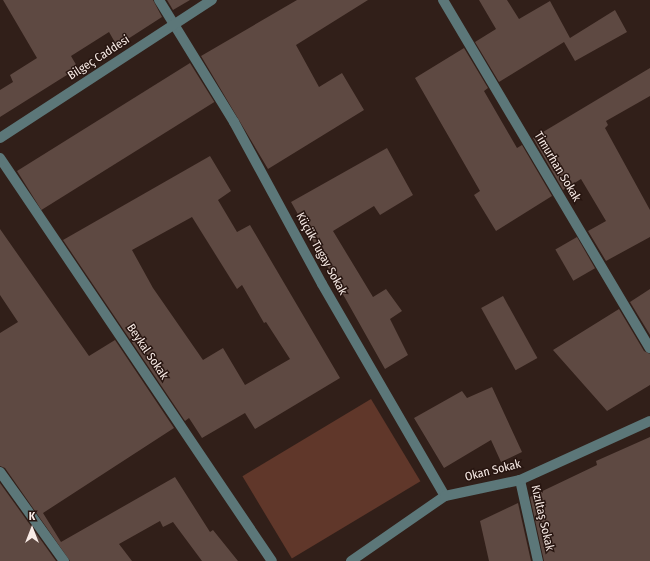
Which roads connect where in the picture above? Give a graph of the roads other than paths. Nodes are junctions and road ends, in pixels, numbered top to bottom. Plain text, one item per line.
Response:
1 (159, 0) edge
2 (212, 0) edge
3 (443, 0) edge
4 (175, 24) junction
5 (0, 138) edge
6 (0, 158) edge
7 (650, 348) edge
8 (650, 421) edge
9 (0, 472) edge
10 (520, 480) junction
11 (445, 496) junction
12 (64, 561) edge
13 (272, 561) edge
14 (352, 561) edge
15 (538, 561) edge

1 - 4 street, Küçük Tugay Sokak
2 - 4 street, Bilgeç Caddesi
3 - 7 street, Timurhan Sokak
4 - 5 street, Bilgeç Caddesi
4 - 11 street, Küçük Tugay Sokak
6 - 13 street, Beykal Sokak
8 - 10 street, Okan Sokak
9 - 12 street
10 - 11 street, Okan Sokak
10 - 15 street, Kızıltaş Sokak
11 - 14 street, Okan Sokak

